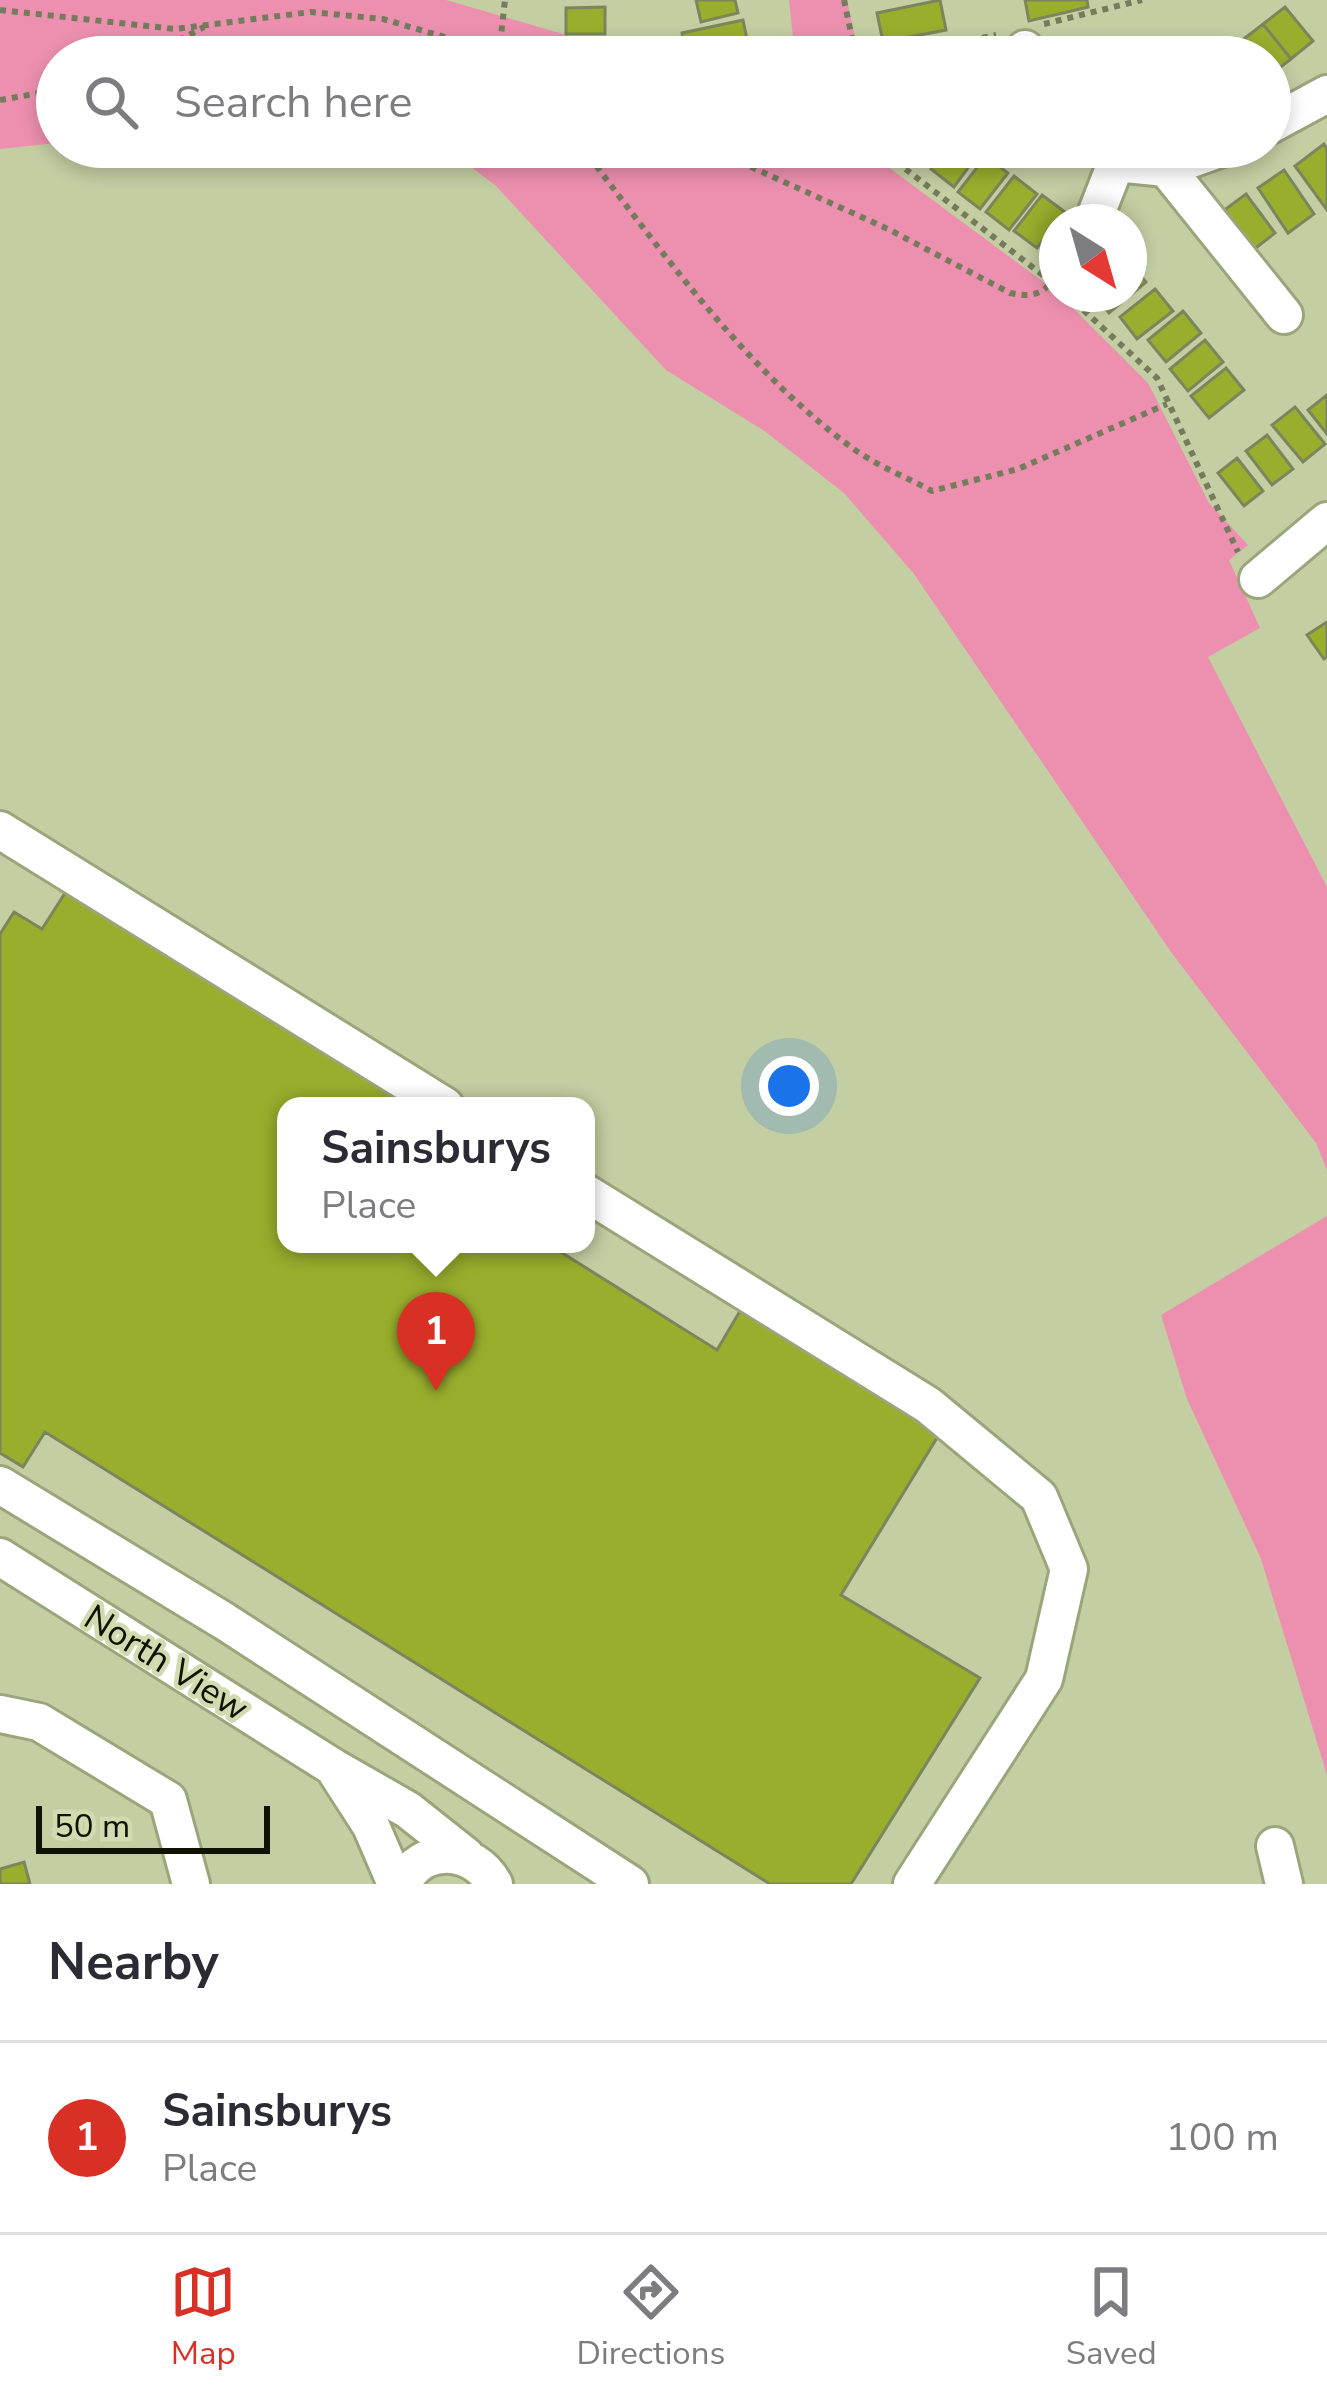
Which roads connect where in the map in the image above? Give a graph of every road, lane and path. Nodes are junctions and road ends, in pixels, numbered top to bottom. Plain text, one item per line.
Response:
1 (505, 0) edge
2 (844, 0) edge
3 (0, 10) edge
4 (207, 25) junction
5 (186, 36) edge
6 (432, 36) edge
7 (504, 36) edge
8 (852, 36) edge
9 (36, 94) edge
10 (1327, 94) edge
11 (0, 100) edge
12 (1291, 114) edge
13 (599, 168) edge
14 (754, 168) edge
15 (905, 168) edge
16 (1099, 168) edge
17 (1166, 168) edge
18 (1095, 204) edge
19 (1039, 268) edge
20 (1039, 290) edge
21 (1086, 312) edge
22 (1284, 315) dead end
23 (1167, 404) junction
24 (1327, 521) edge
25 (1258, 579) joint
26 (0, 830) edge
27 (430, 1097) edge
28 (595, 1199) edge
29 (0, 1485) edge
30 (0, 1557) edge
31 (0, 1714) edge
32 (333, 1767) junction
33 (1275, 1846) dead end
34 (493, 1876) edge
35 (191, 1884) edge
36 (399, 1884) edge
37 (630, 1884) edge
38 (912, 1884) edge
39 (1284, 1884) edge

1 - 7 path
2 - 8 path
3 - 4 path
4 - 5 path
4 - 6 path
9 - 11 path
10 - 12 street
13 - 23 path
14 - 20 path
15 - 19 path
16 - 18 street
17 - 22 street
21 - 23 path
23 - 25 path
24 - 25 street
26 - 27 street
28 - 38 street
29 - 37 street
30 - 32 street, North View
31 - 35 street
32 - 34 street, North View
32 - 36 street, North View
33 - 39 street
34 - 36 street

